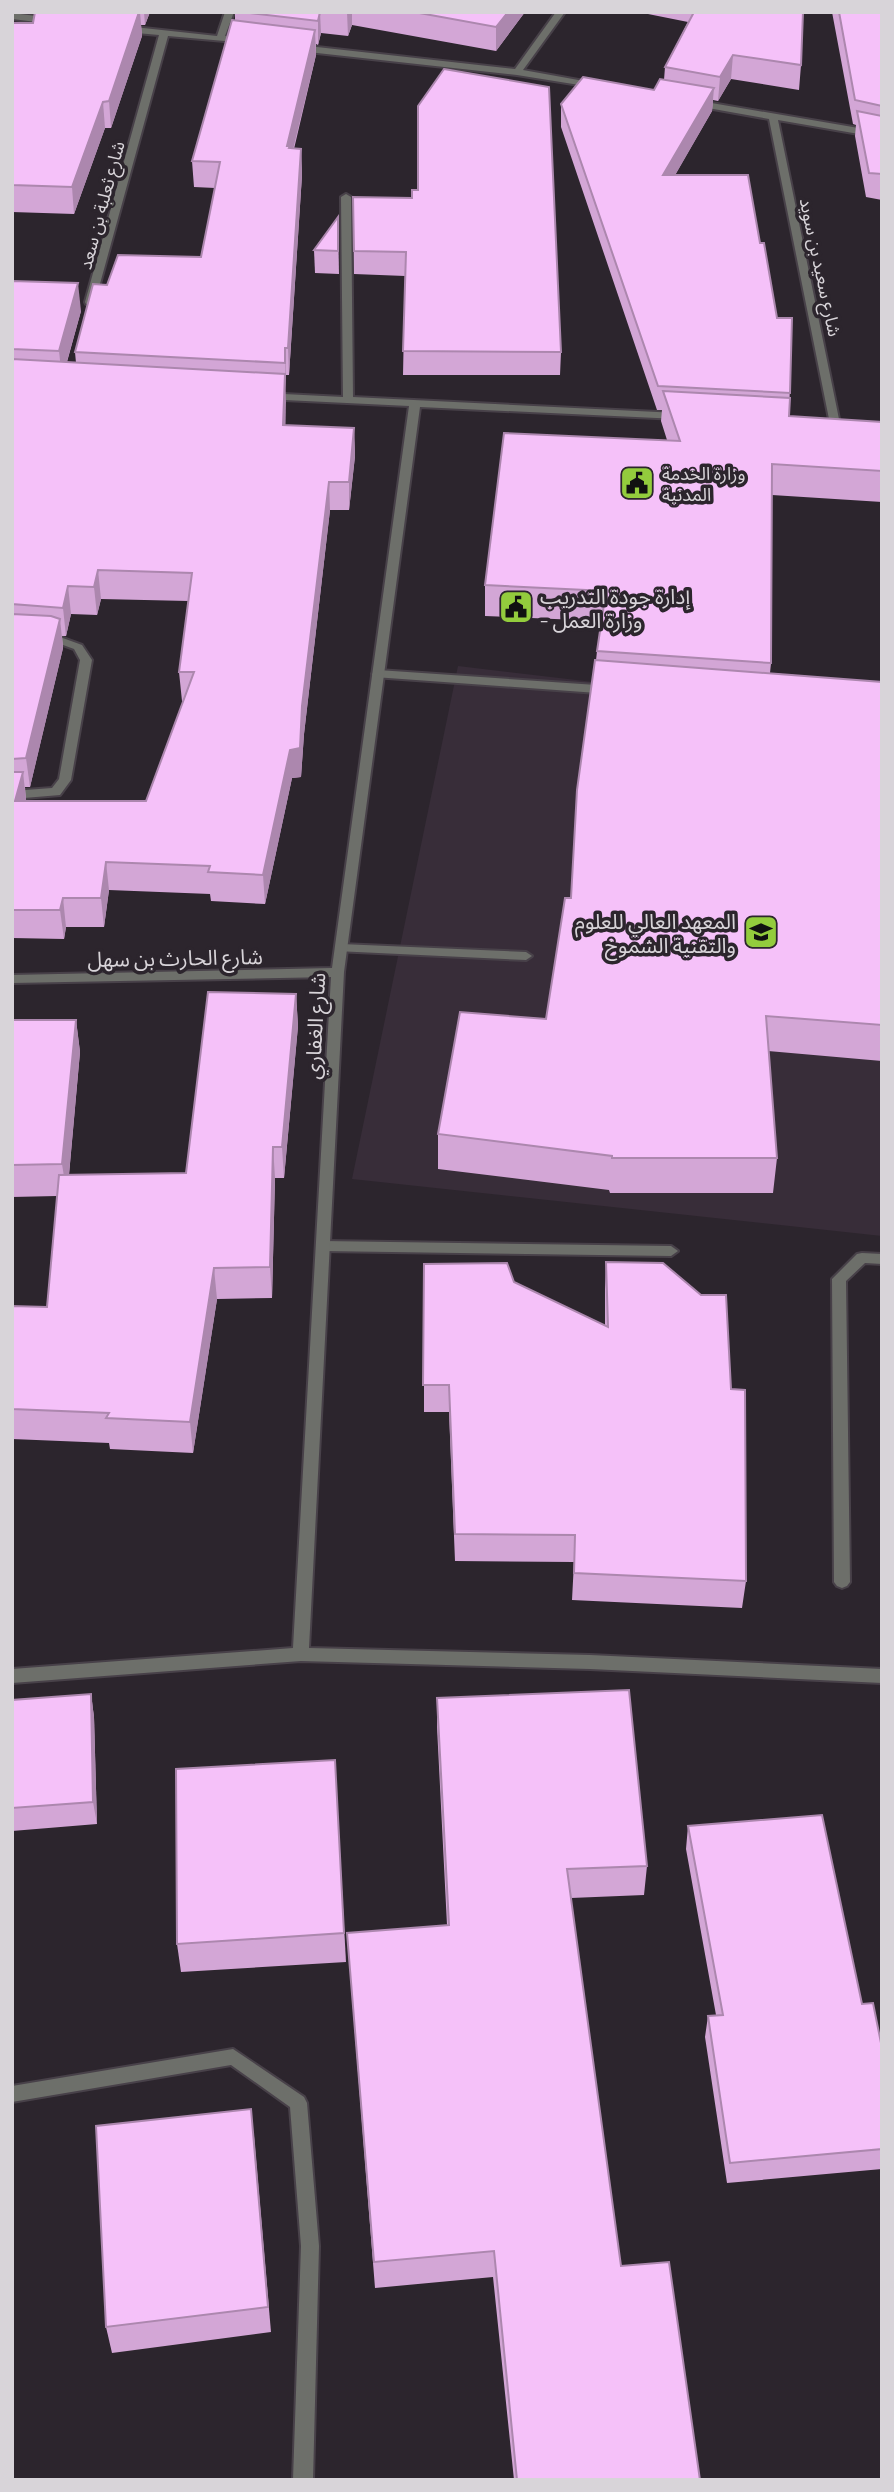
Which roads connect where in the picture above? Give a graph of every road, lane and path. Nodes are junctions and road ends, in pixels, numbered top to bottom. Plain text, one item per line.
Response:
1 (230, 12) edge
2 (561, 12) edge
3 (12, 16) edge
4 (68, 22) edge
5 (109, 27) edge
6 (164, 33) junction
7 (220, 39) junction
8 (259, 43) edge
9 (285, 46) edge
10 (517, 72) junction
11 (611, 89) edge
12 (679, 100) edge
13 (773, 116) junction
14 (882, 135) edge
15 (346, 197) dead end
16 (85, 319) edge
17 (255, 396) edge
18 (348, 401) junction
19 (415, 404) junction
20 (686, 417) edge
21 (822, 423) edge
22 (12, 637) edge
23 (378, 674) junction
24 (623, 691) edge
25 (12, 795) edge
26 (341, 948) junction
27 (526, 956) dead end
28 (338, 972) junction
29 (12, 979) edge
30 (323, 1246) junction
31 (671, 1251) dead end
32 (882, 1259) edge
33 (842, 1582) dead end
34 (301, 1654) junction
35 (12, 1676) edge
36 (882, 1676) edge
37 (12, 2094) edge
38 (303, 2480) edge

1 - 7 street
2 - 10 street
3 - 4 street
5 - 6 street
6 - 7 street
6 - 16 street, شارع ثعلبة بن سعد
7 - 8 street
9 - 10 street
10 - 11 street
12 - 13 street
13 - 14 street
13 - 21 street, شارع سعيد بن سويد
15 - 18 street
17 - 18 street
18 - 19 street
19 - 20 street
19 - 23 street, شارع الغفاري
22 - 25 street
23 - 24 street
23 - 26 street, شارع الغفاري
26 - 27 street
26 - 28 street, شارع الغفاري
28 - 29 street, شارع الحارث بن سهل
28 - 30 street, شارع الغفاري
30 - 31 street
30 - 34 street, شارع الغفاري
32 - 33 street
34 - 35 street
34 - 36 street
37 - 38 street

